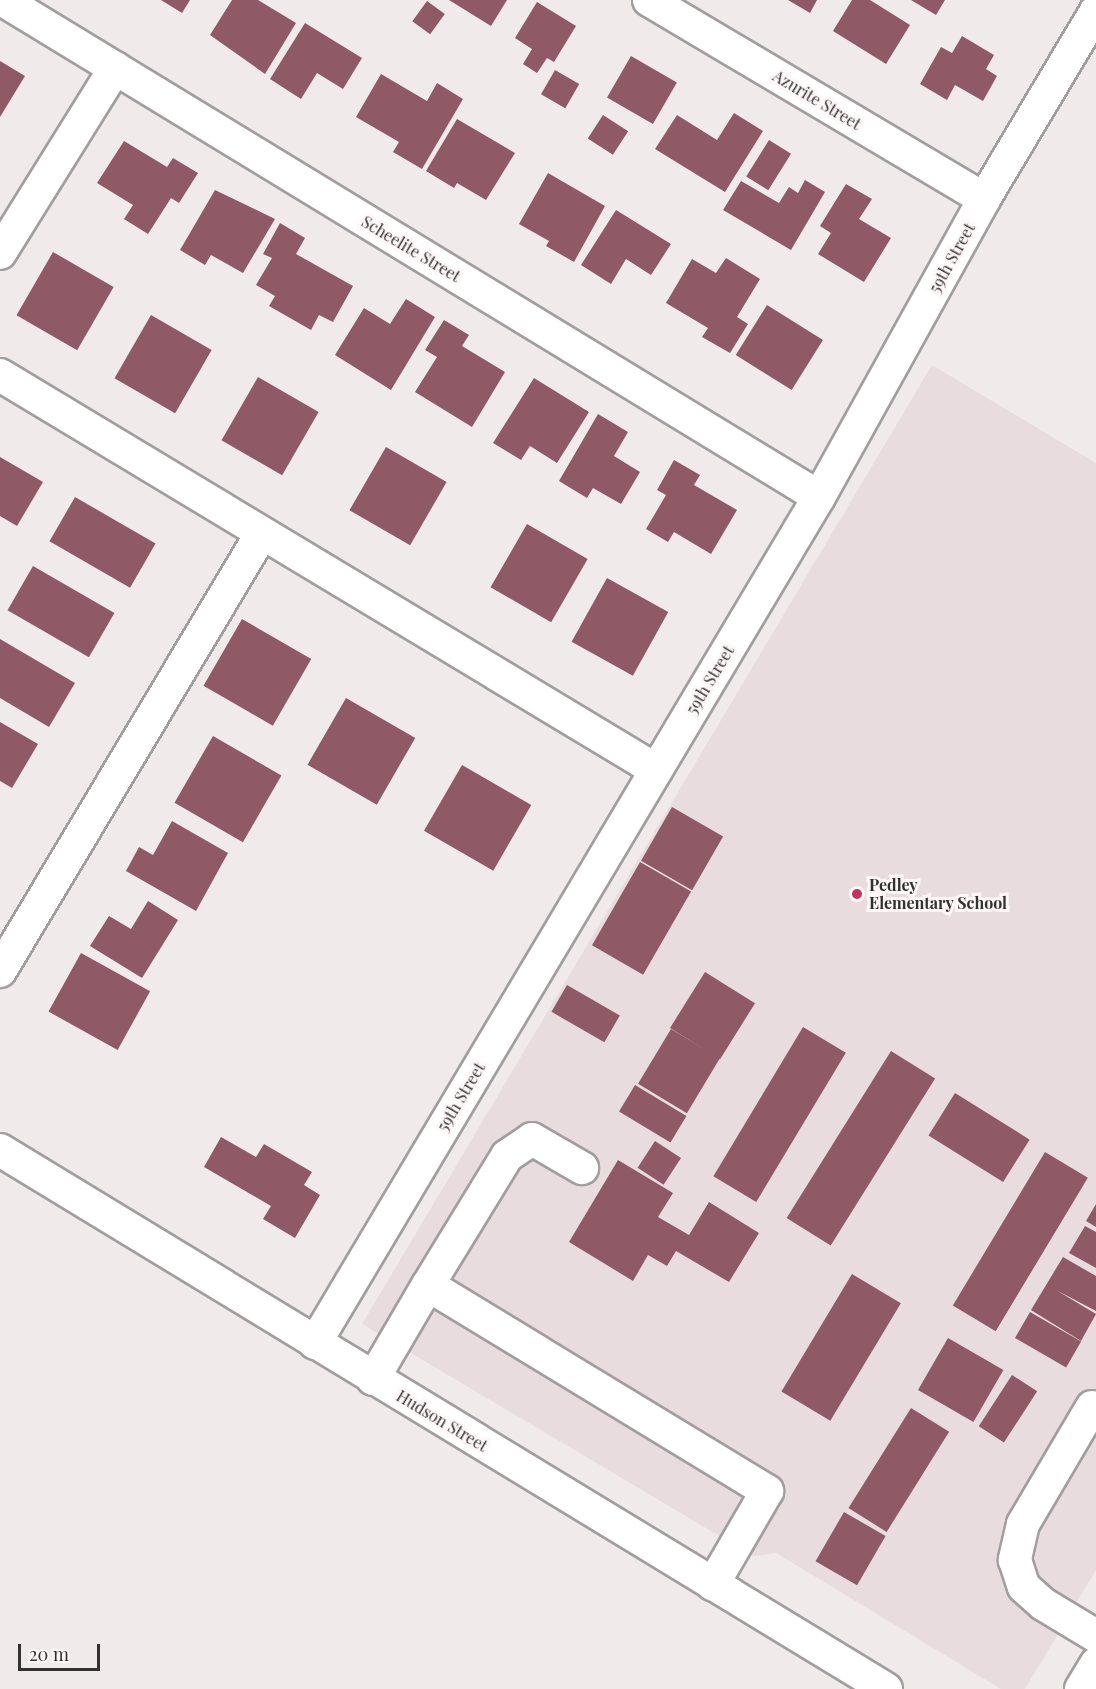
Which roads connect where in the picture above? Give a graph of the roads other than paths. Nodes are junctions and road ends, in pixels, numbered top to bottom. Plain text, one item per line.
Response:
1 (3, 0) edge
2 (650, 0) edge
3 (1096, 11) edge
4 (115, 68) junction
5 (984, 199) junction
6 (0, 253) edge
7 (0, 375) edge
8 (819, 497) junction
9 (262, 533) junction
10 (656, 770) junction
11 (0, 971) edge
12 (0, 1150) edge
13 (582, 1168) dead end
14 (428, 1285) junction
15 (315, 1343) junction
16 (373, 1379) junction
17 (1095, 1406) edge
18 (713, 1584) junction
19 (1096, 1636) edge
20 (1096, 1664) edge
21 (886, 1689) edge
22 (1081, 1689) edge

1 - 4 street, Scheelite Street
2 - 5 street, Azurite Street
3 - 5 street, 59th Street
4 - 6 street
4 - 8 street, Scheelite Street
5 - 8 street, 59th Street
7 - 9 street
8 - 10 street, 59th Street
9 - 10 street
9 - 11 street
10 - 15 street, 59th Street
12 - 15 street, Hudson Street
13 - 14 street
14 - 16 street
14 - 18 street
15 - 16 street, Hudson Street
16 - 18 street, Hudson Street
17 - 19 street
18 - 21 street, Hudson Street
20 - 22 street

